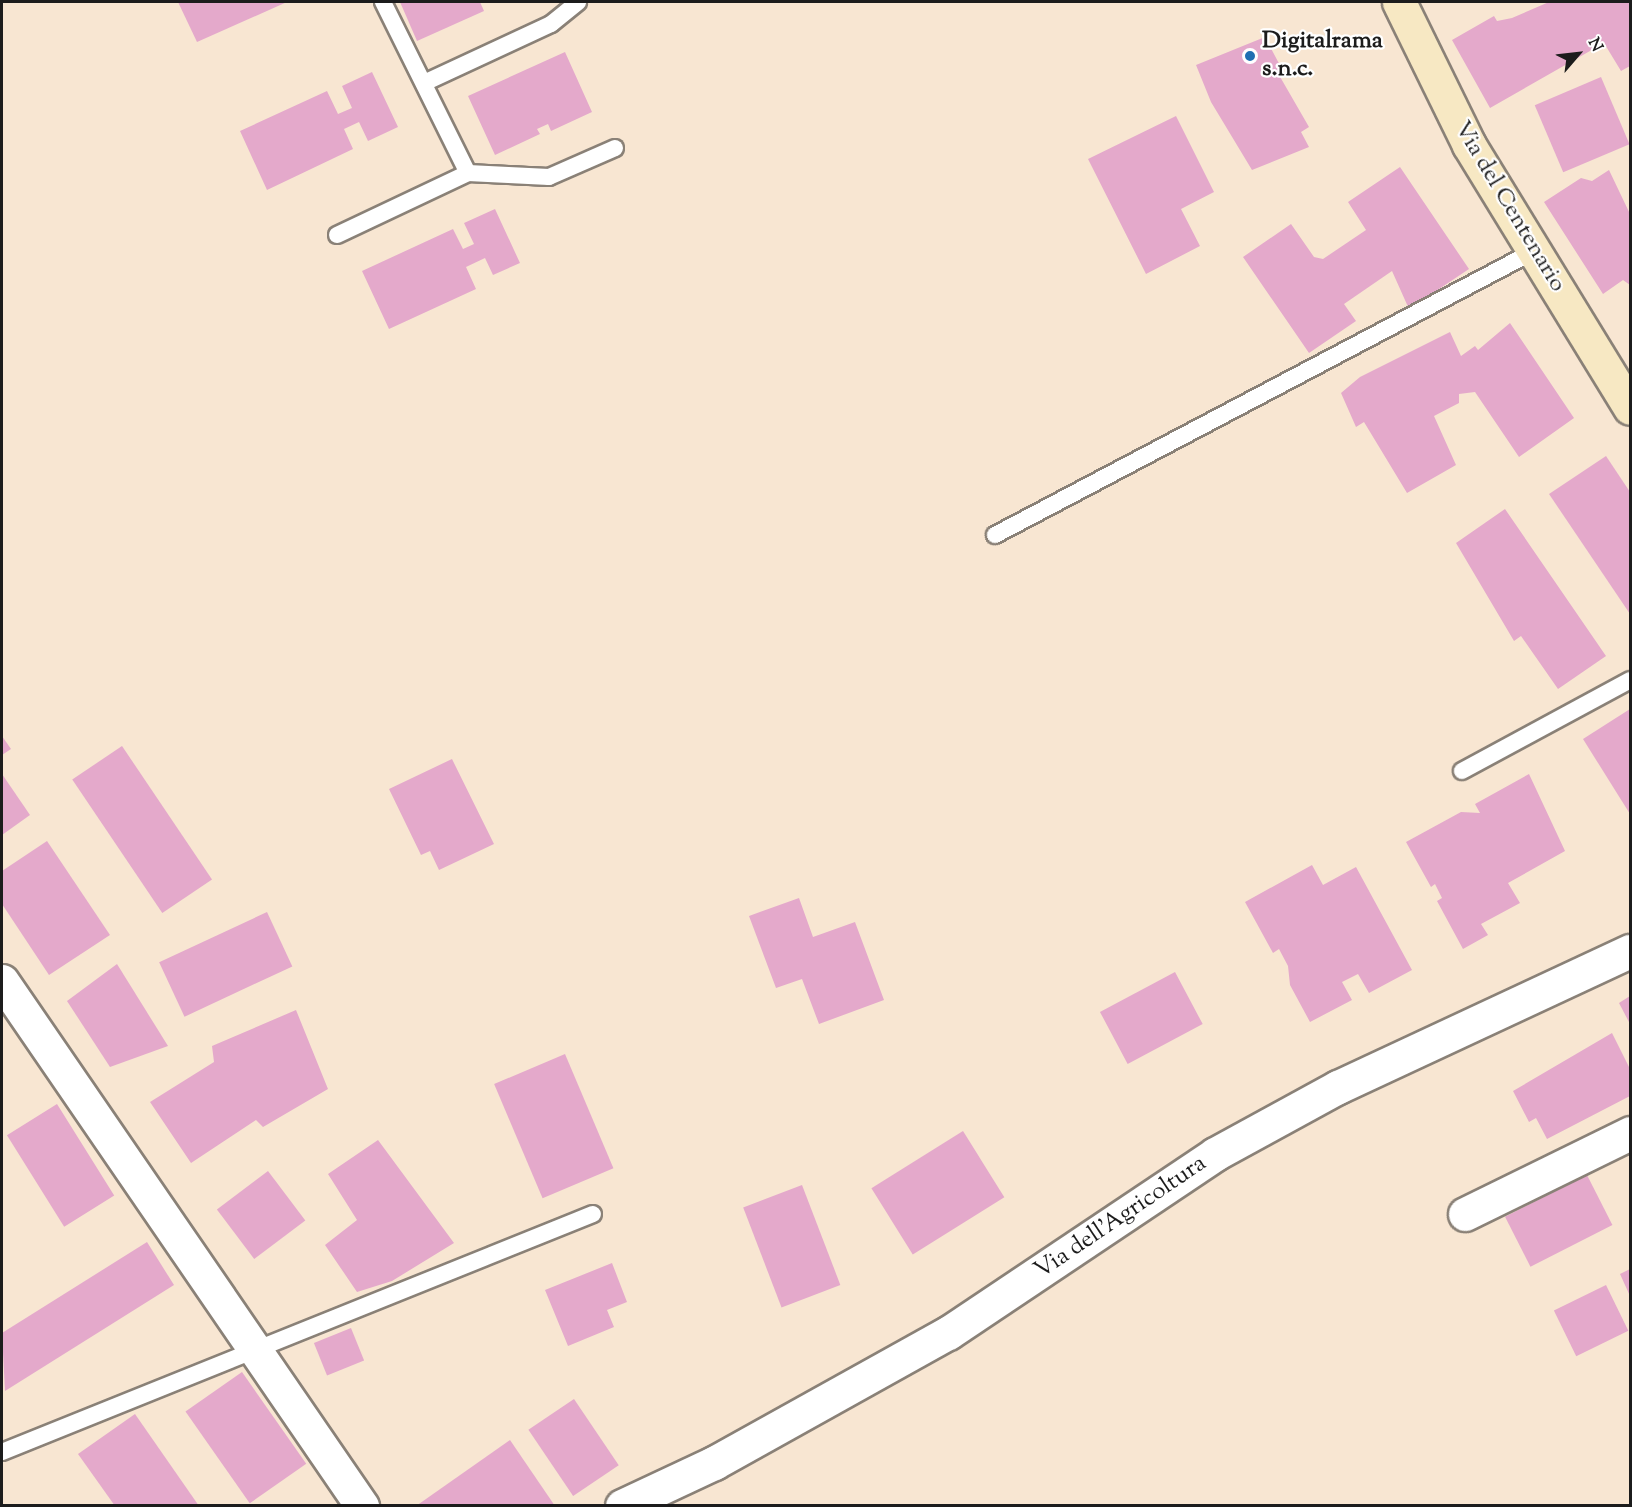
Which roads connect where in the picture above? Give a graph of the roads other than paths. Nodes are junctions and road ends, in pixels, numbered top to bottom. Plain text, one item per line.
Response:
1 (384, 2) edge
2 (578, 2) edge
3 (1399, 2) edge
4 (424, 83) junction
5 (615, 148) dead end
6 (468, 173) junction
7 (336, 235) dead end
8 (1534, 251) junction
9 (1630, 408) edge
10 (995, 535) dead end
11 (1630, 680) edge
12 (1462, 771) dead end
13 (1630, 951) edge
14 (2, 981) edge
15 (1630, 1133) edge
16 (593, 1214) dead end
17 (1465, 1214) dead end
18 (253, 1347) junction
19 (2, 1452) edge
20 (362, 1506) edge
21 (622, 1506) edge

1 - 4 lane
2 - 4 lane
3 - 8 street, Via del Centenario
4 - 6 lane
5 - 6 lane
6 - 7 lane
8 - 9 street, Via del Centenario
8 - 10 lane
11 - 12 lane
13 - 21 street, Via dell'Agricoltura
14 - 18 street
15 - 17 street
16 - 18 lane
18 - 19 lane
18 - 20 street

